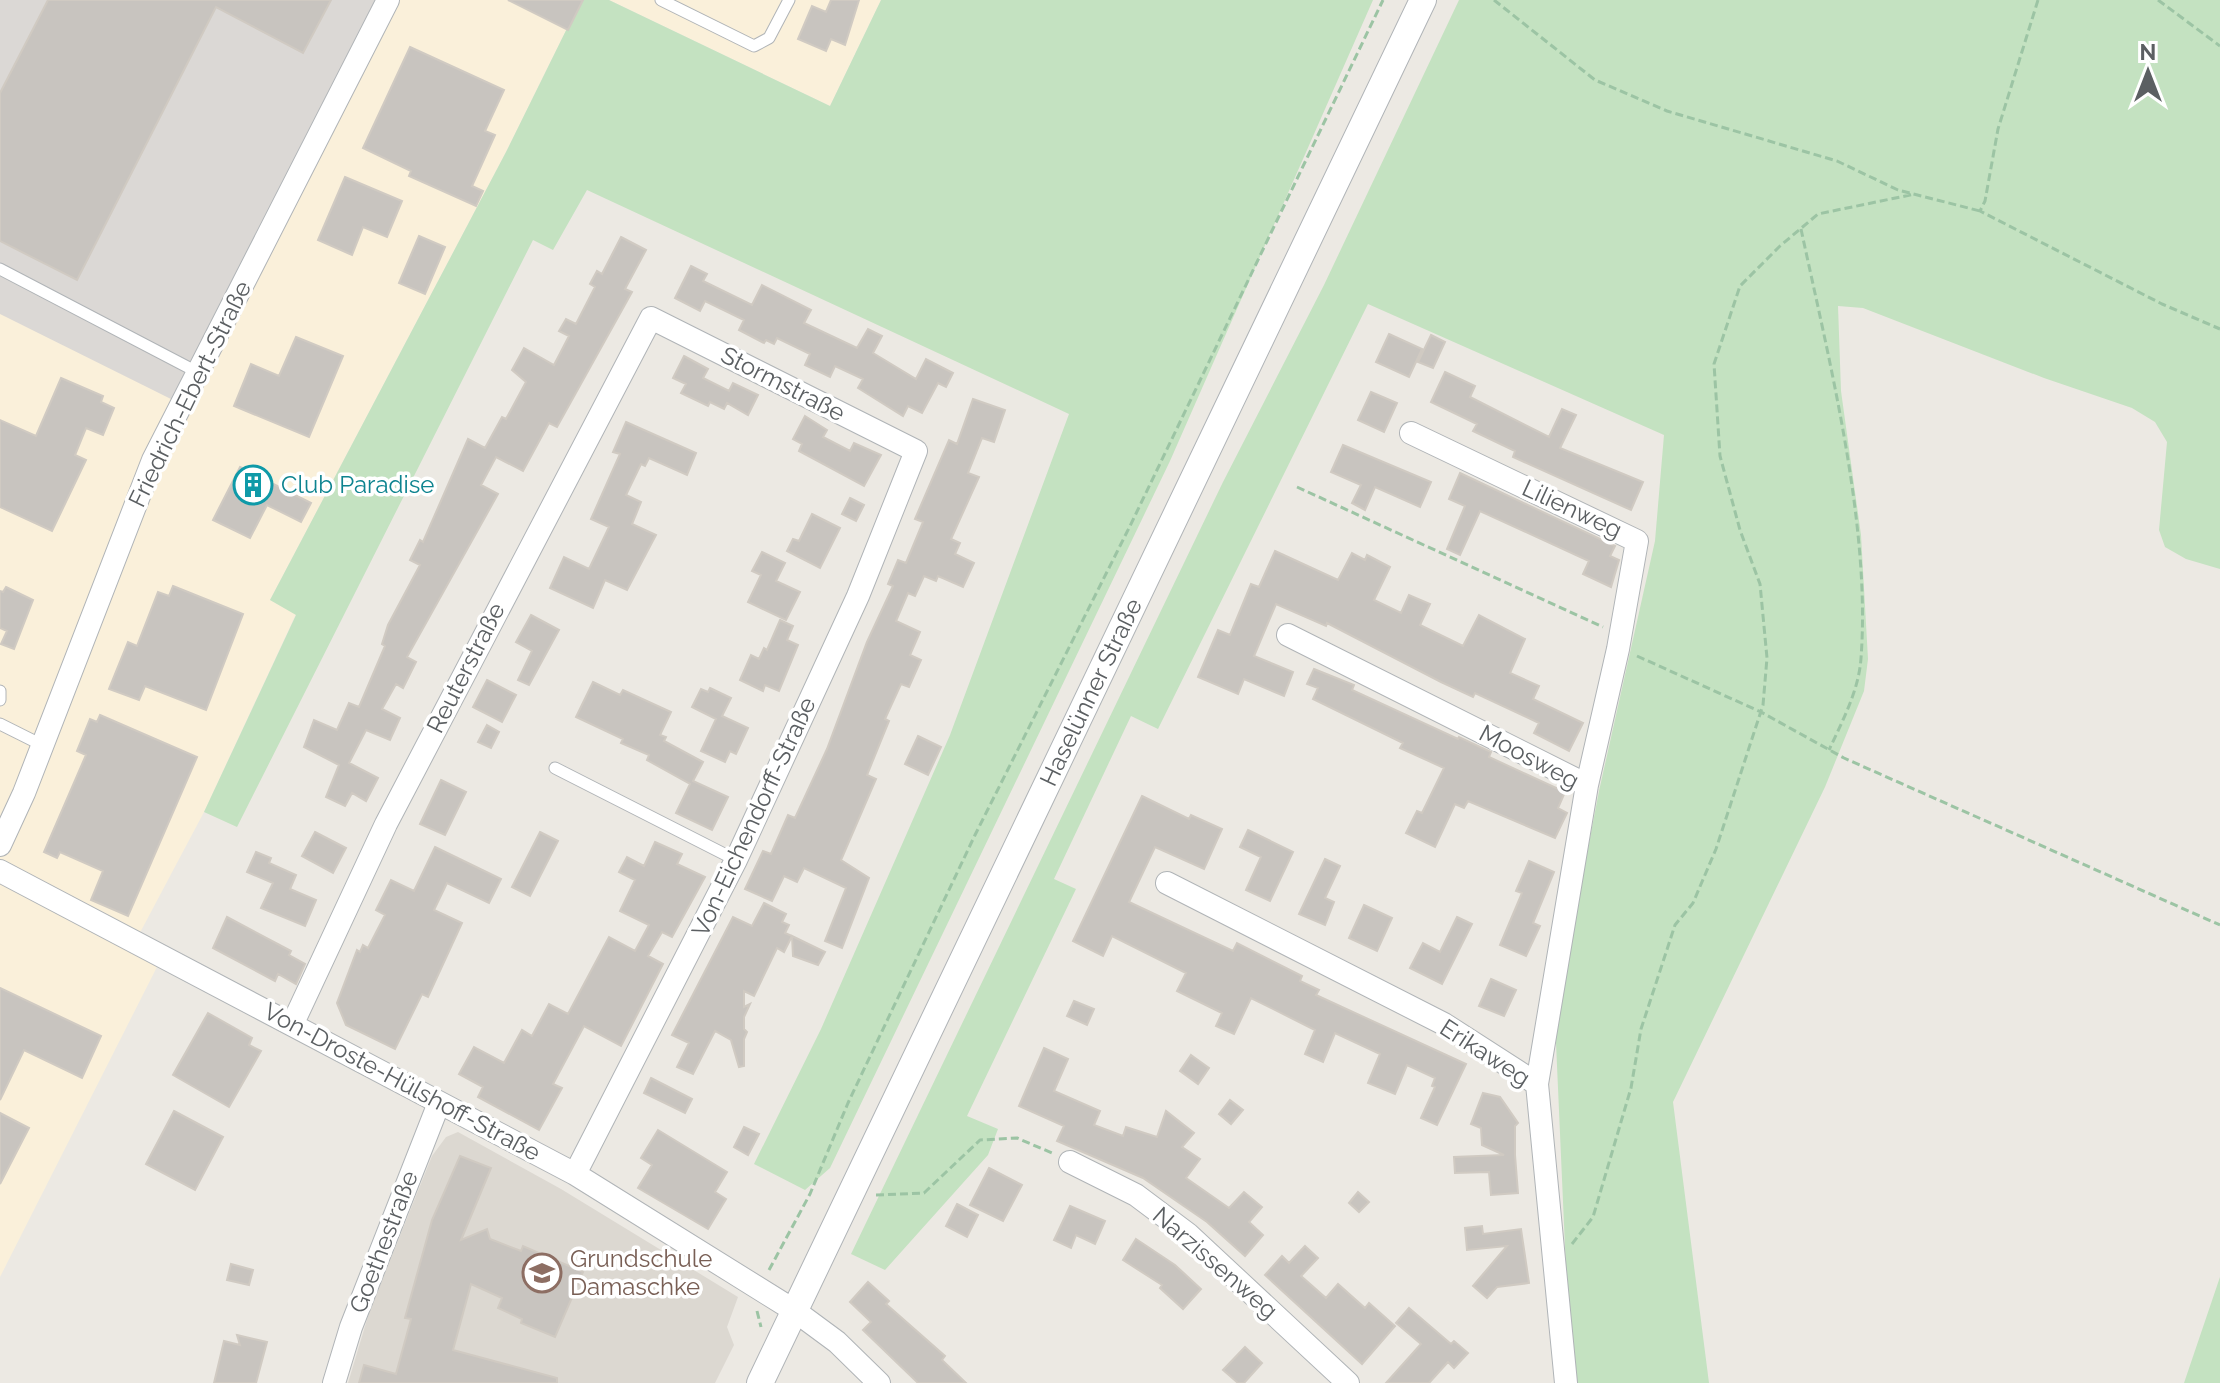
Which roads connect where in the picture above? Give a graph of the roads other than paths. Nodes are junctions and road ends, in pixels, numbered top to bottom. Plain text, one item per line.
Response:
1 (388, 0) edge
2 (661, 0) edge
3 (789, 0) edge
4 (1423, 0) edge
5 (0, 269) edge
6 (651, 318) joint
7 (199, 373) junction
8 (1411, 433) dead end
9 (916, 451) joint
10 (1288, 635) dead end
11 (0, 691) edge
12 (0, 700) edge
13 (0, 724) edge
14 (42, 745) junction
15 (555, 768) dead end
16 (1587, 785) junction
17 (0, 845) edge
18 (736, 860) junction
19 (0, 871) edge
20 (1167, 883) dead end
21 (293, 1023) junction
22 (1537, 1084) junction
23 (439, 1103) junction
24 (1070, 1162) road end
25 (575, 1174) junction
26 (795, 1311) junction
27 (334, 1383) edge
28 (760, 1383) edge
29 (879, 1383) edge
30 (1348, 1383) edge
31 (1566, 1383) edge

1 - 7 street, Friedrich-Ebert-Straße
2 - 3 lane
4 - 26 street, Haselünner Straße
5 - 7 lane
6 - 9 street, Stormstraße
6 - 21 street, Reuterstraße
7 - 14 street, Friedrich-Ebert-Straße
8 - 16 street, Lilienweg
9 - 18 street, Von-Eichendorff-Straße
10 - 16 street, Moosweg
11 - 12 lane
13 - 14 lane
14 - 17 street, Friedrich-Ebert-Straße
15 - 18 lane
16 - 22 street, Moosweg
18 - 25 street, Von-Eichendorff-Straße
19 - 21 street, Von-Droste-Hülshoff-Straße
20 - 22 street, Erikaweg
21 - 23 street, Von-Droste-Hülshoff-Straße
22 - 31 street, Erikaweg
23 - 25 street, Von-Droste-Hülshoff-Straße
23 - 27 street, Goethestraße
24 - 30 street, Narzissenweg
25 - 26 street, Von-Droste-Hülshoff-Straße
26 - 28 street, Haselünner Straße
26 - 29 street, Von-Droste-Hülshoff-Straße

